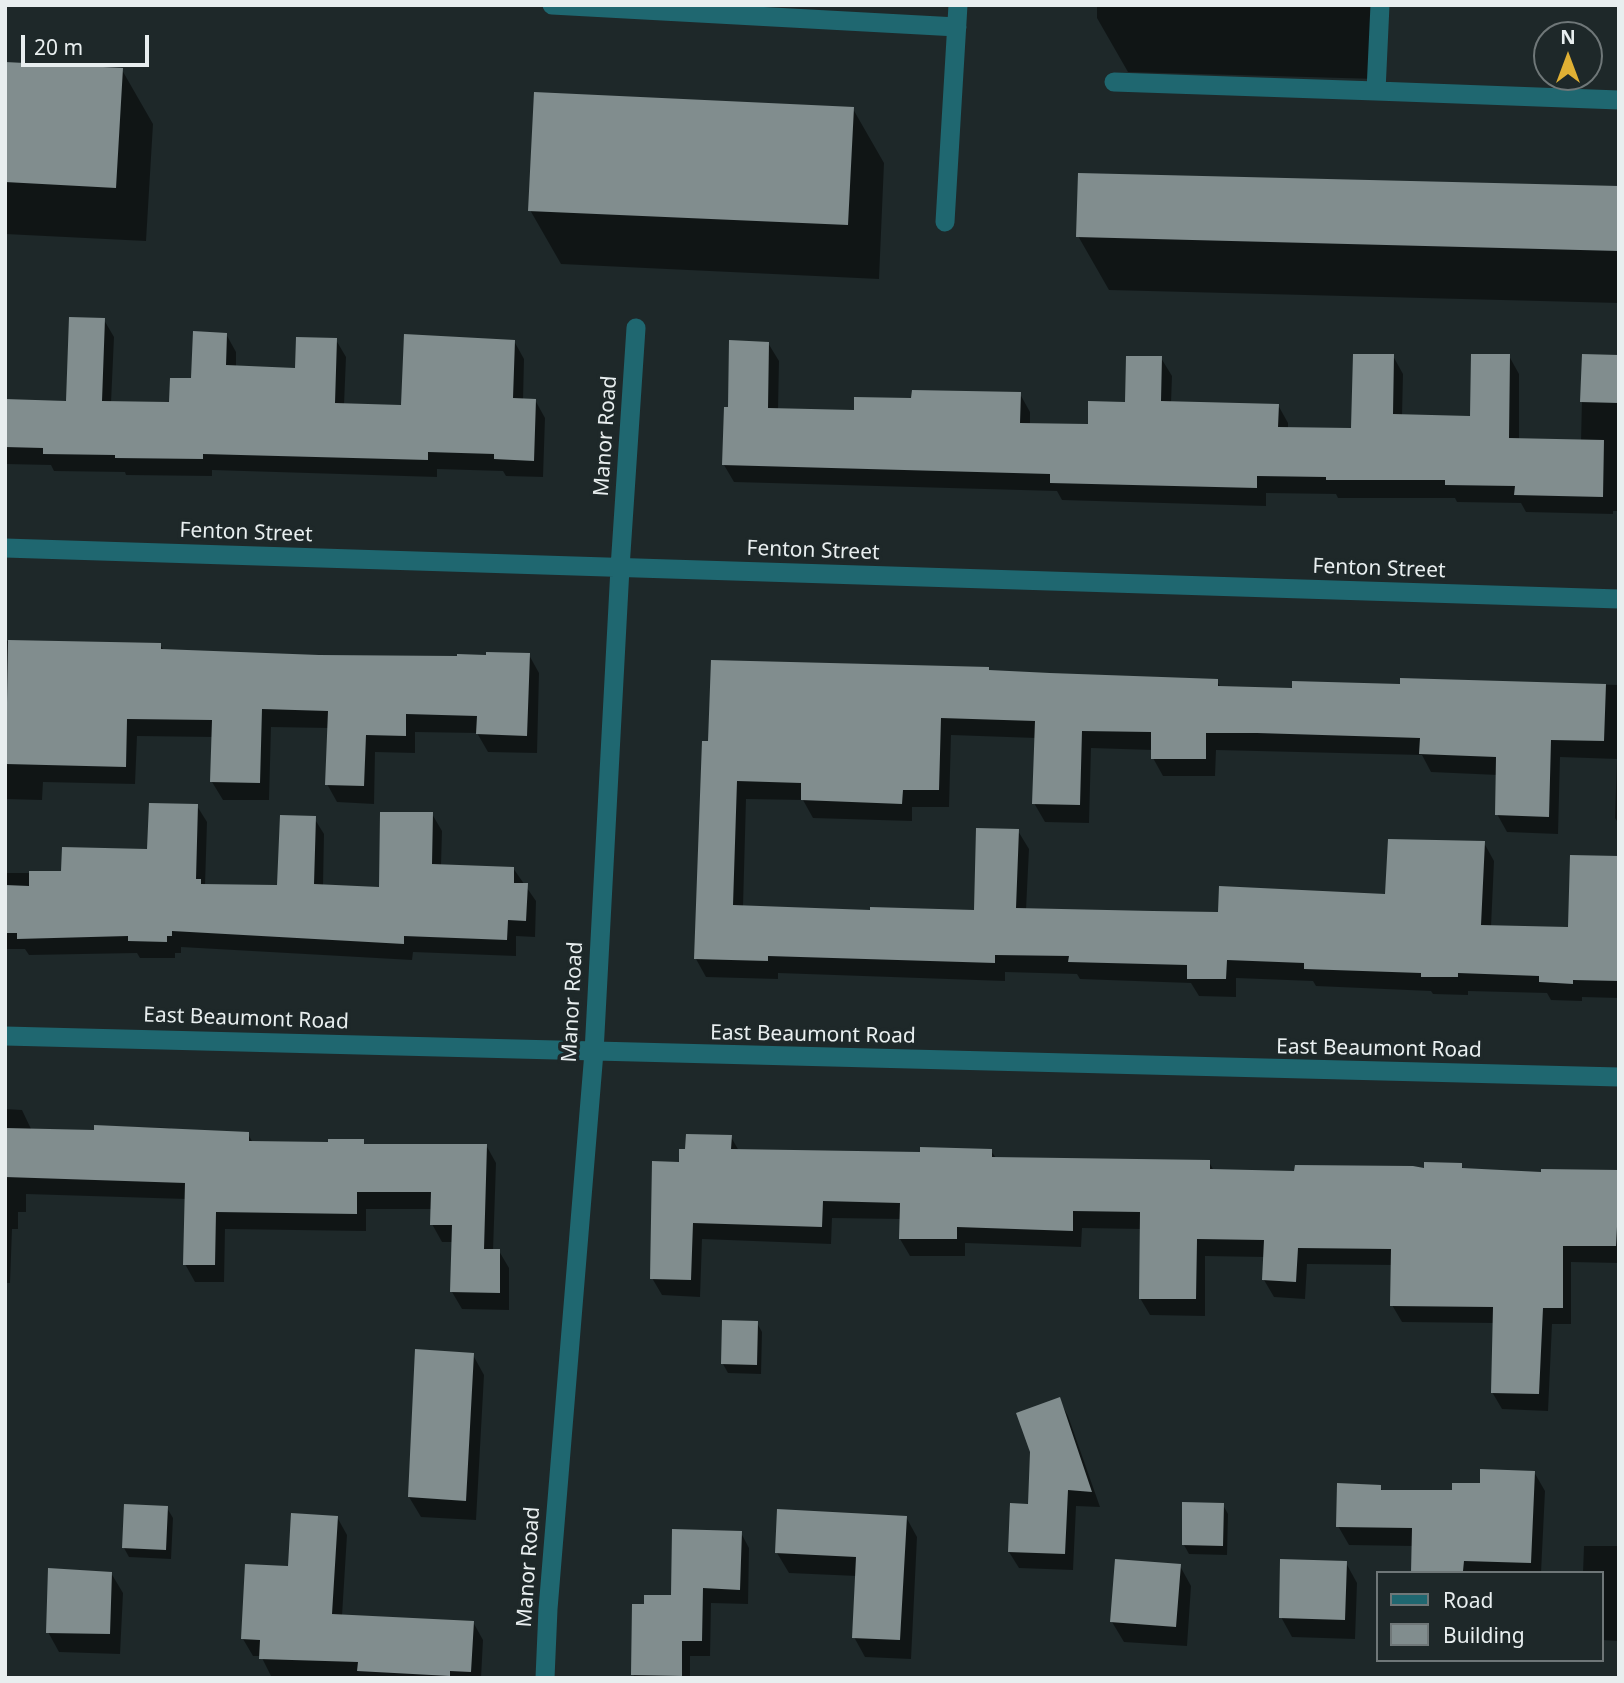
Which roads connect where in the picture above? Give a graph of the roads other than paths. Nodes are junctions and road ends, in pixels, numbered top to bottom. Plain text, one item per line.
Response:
1 (552, 5) edge
2 (958, 5) edge
3 (1380, 5) edge
4 (957, 27) junction
5 (1114, 82) dead end
6 (1376, 91) junction
7 (1619, 100) edge
8 (945, 222) dead end
9 (636, 328) dead end
10 (5, 548) edge
11 (620, 568) junction
12 (1619, 598) edge
13 (5, 1035) edge
14 (594, 1052) junction
15 (1619, 1077) edge
16 (545, 1678) edge

1 - 4 street
2 - 4 street
3 - 6 street
4 - 8 street
5 - 6 street
6 - 7 street
9 - 11 street, Manor Road
10 - 11 street, Fenton Street
11 - 12 street, Fenton Street
11 - 14 street, Manor Road
13 - 14 street, East Beaumont Road
14 - 15 street, East Beaumont Road
14 - 16 street, Manor Road

